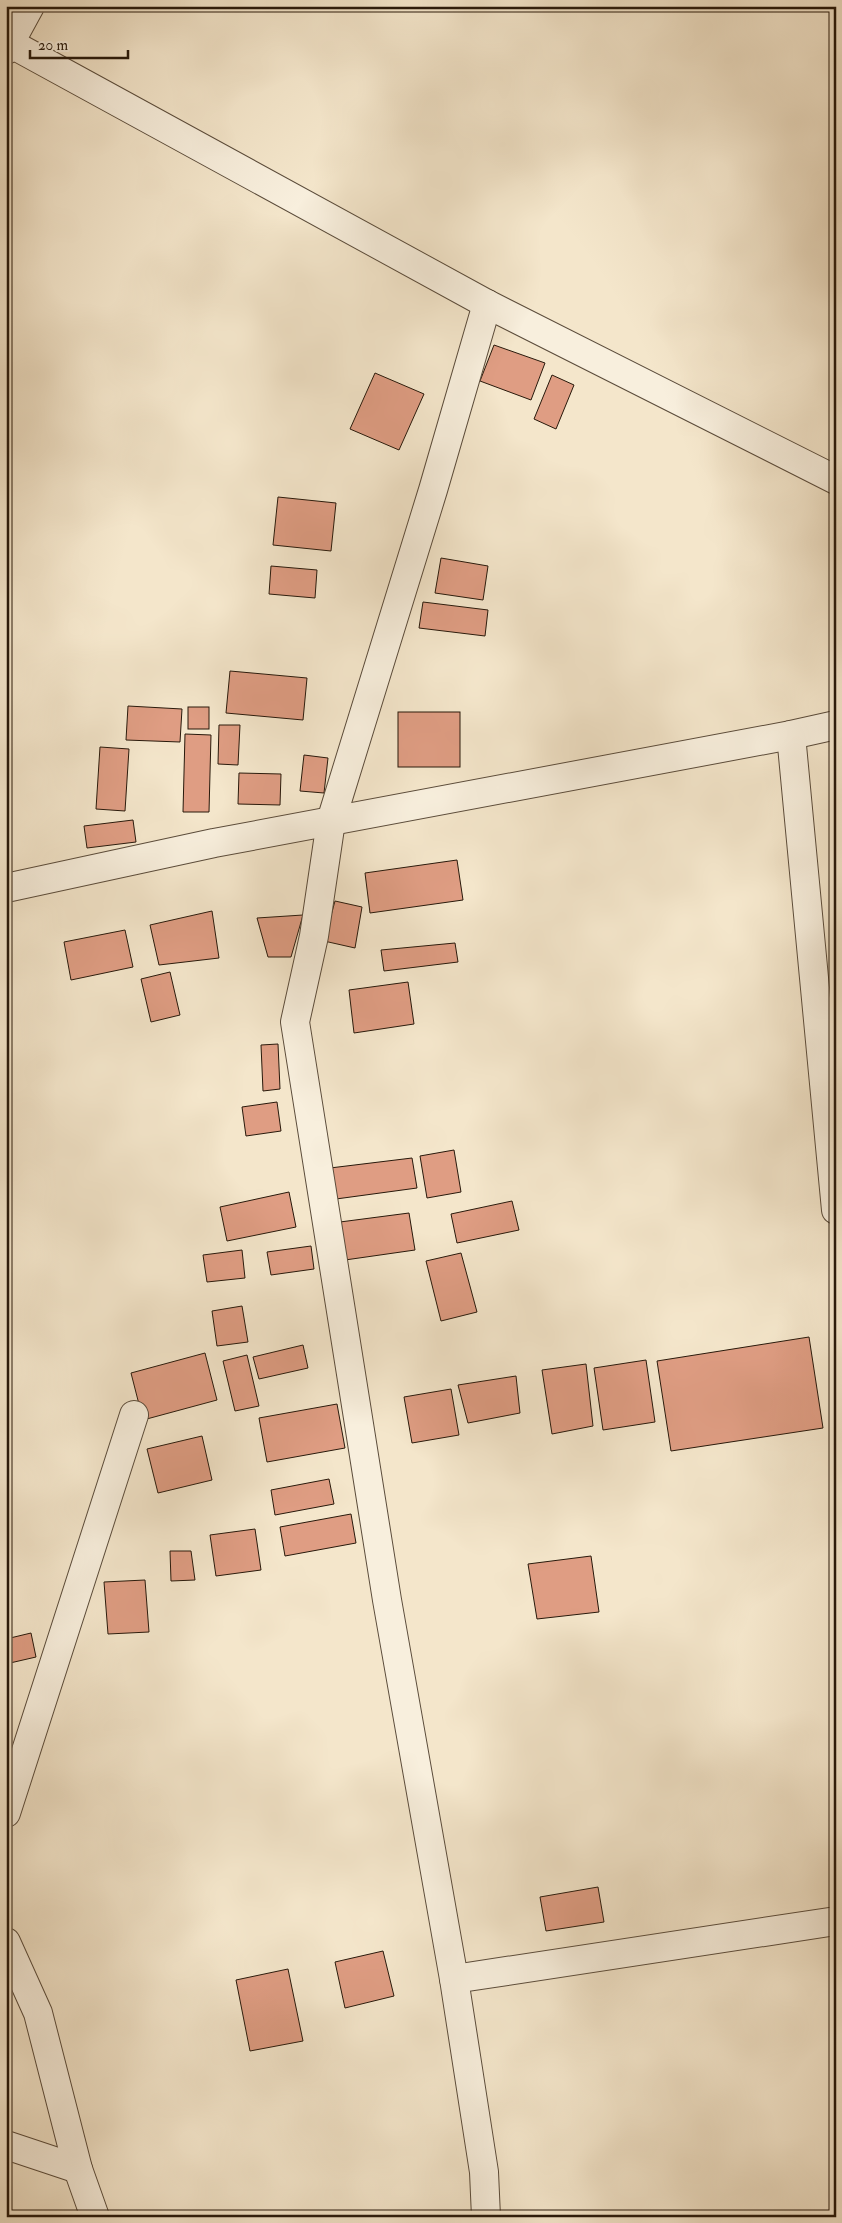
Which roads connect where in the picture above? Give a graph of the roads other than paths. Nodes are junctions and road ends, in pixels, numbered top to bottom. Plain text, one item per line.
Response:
1 (30, 6) edge
2 (8, 45) edge
3 (487, 304) junction
4 (836, 480) edge
5 (836, 725) edge
6 (791, 735) junction
7 (331, 820) junction
8 (6, 888) edge
9 (836, 1210) edge
10 (134, 1415) dead end
11 (6, 1813) edge
12 (836, 1921) edge
13 (6, 1942) edge
14 (454, 1979) junction
15 (6, 2145) edge
16 (78, 2169) junction
17 (95, 2217) edge
18 (486, 2217) edge

1 - 2 street
2 - 3 street
3 - 4 street
3 - 7 street
5 - 6 street
6 - 7 street
6 - 9 street
7 - 8 street
7 - 14 street
10 - 11 street
12 - 14 street
13 - 16 street
14 - 18 street
15 - 16 street
16 - 17 street

